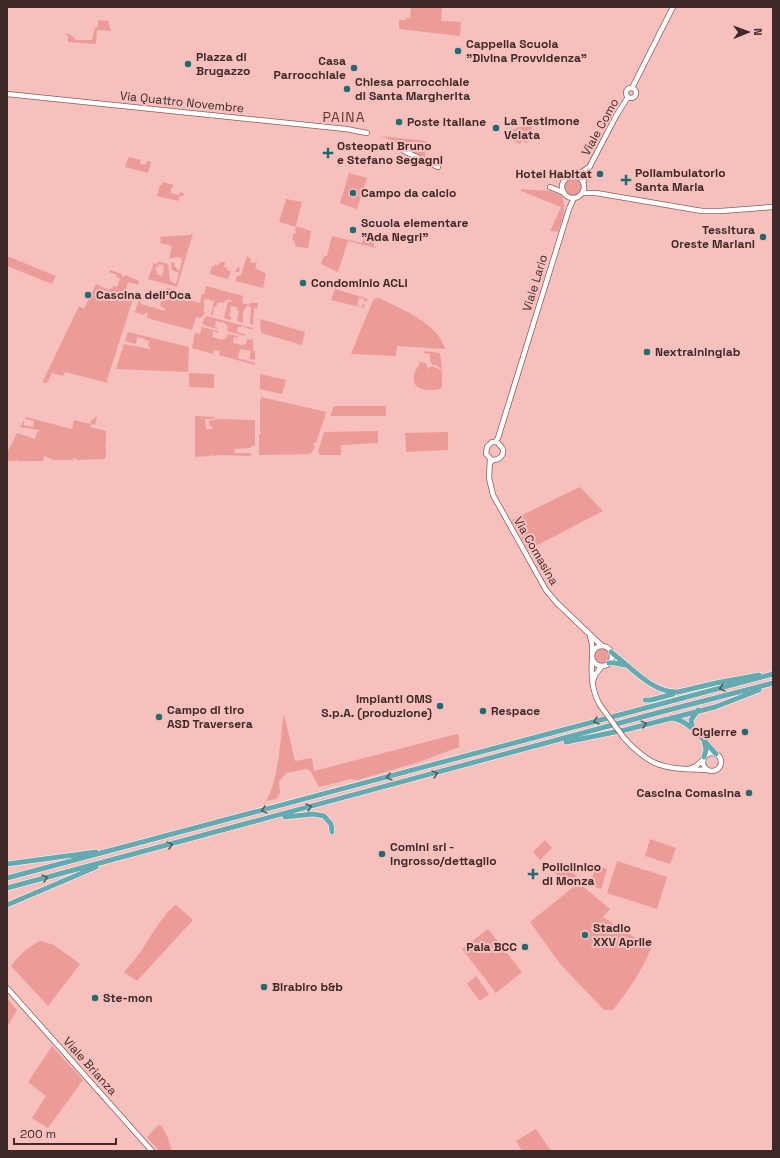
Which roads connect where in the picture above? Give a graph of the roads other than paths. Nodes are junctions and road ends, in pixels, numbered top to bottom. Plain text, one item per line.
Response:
1 (672, 7) edge
2 (632, 88) junction
3 (7, 94) edge
4 (628, 96) junction
5 (367, 134) dead end
6 (404, 150) dead end
7 (590, 166) junction
8 (438, 167) dead end
9 (576, 176) junction
10 (562, 183) junction
11 (584, 184) junction
12 (562, 192) junction
13 (596, 192) junction
14 (582, 193) junction
15 (566, 197) junction
16 (574, 198) junction
17 (773, 207) edge
18 (569, 209) junction
19 (521, 362) joint
20 (497, 441) junction
21 (491, 461) junction
22 (590, 634) junction
23 (602, 646) junction
24 (592, 652) junction
25 (611, 652) junction
26 (592, 660) junction
27 (608, 663) junction
28 (628, 665) junction
29 (602, 666) junction
30 (773, 674) edge
31 (773, 685) edge
32 (593, 688) junction
33 (678, 692) junction
34 (645, 700) dead end
35 (698, 710) junction
36 (668, 718) junction
37 (693, 730) junction
38 (703, 740) junction
39 (551, 742) junction
40 (716, 754) junction
41 (704, 759) junction
42 (687, 769) junction
43 (708, 770) junction
44 (270, 818) junction
45 (332, 832) dead end
46 (112, 850) junction
47 (113, 860) junction
48 (7, 864) edge
49 (7, 878) edge
50 (7, 888) edge
51 (7, 905) edge
52 (7, 988) edge
53 (7, 992) edge
54 (13, 995) junction
55 (152, 1151) edge

1 - 2 main road
2 - 4 main road
2 - 4 main road
3 - 5 main road, Via Quattro Novembre
4 - 7 main road, Viale Como
6 - 8 main road
7 - 9 main road, Viale Como
7 - 11 main road, Viale Como
9 - 10 main road
9 - 11 main road
10 - 12 main road
10 - 12 main road
11 - 13 main road
11 - 14 main road
12 - 15 main road
13 - 14 main road
13 - 17 main road
14 - 16 main road
15 - 16 main road
15 - 18 main road
16 - 18 main road, Viale Lario
18 - 19 main road, Viale Lario
19 - 20 main road, Via Comasina
20 - 21 main road, Via Comasina
20 - 21 main road, Via Comasina
21 - 22 main road, Via Comasina
22 - 23 main road, Via Comasina
22 - 24 main road
23 - 24 main road
23 - 25 main road
24 - 26 main road
25 - 27 main road
25 - 28 highway
26 - 29 main road
26 - 32 main road
27 - 28 highway
27 - 29 main road
28 - 33 highway
29 - 32 main road
30 - 33 highway
30 -> 46 highway
31 - 35 highway
31 - 39 highway
32 - 42 main road, bridge
33 - 34 highway
35 - 36 highway
35 - 37 highway
36 - 37 highway
39 -> 36 highway
37 - 38 highway
38 - 40 highway
38 - 41 highway
44 -> 39 highway
40 - 41 main road
40 - 43 main road
41 - 42 main road
41 - 43 main road
42 - 43 main road
44 - 45 highway
47 -> 44 highway
46 - 48 highway
46 - 49 highway
50 -> 47 highway
47 - 51 highway
52 - 54 main road, Viale Brianza
53 - 54 main road, Viale Brianza
54 - 55 main road, Viale Brianza

